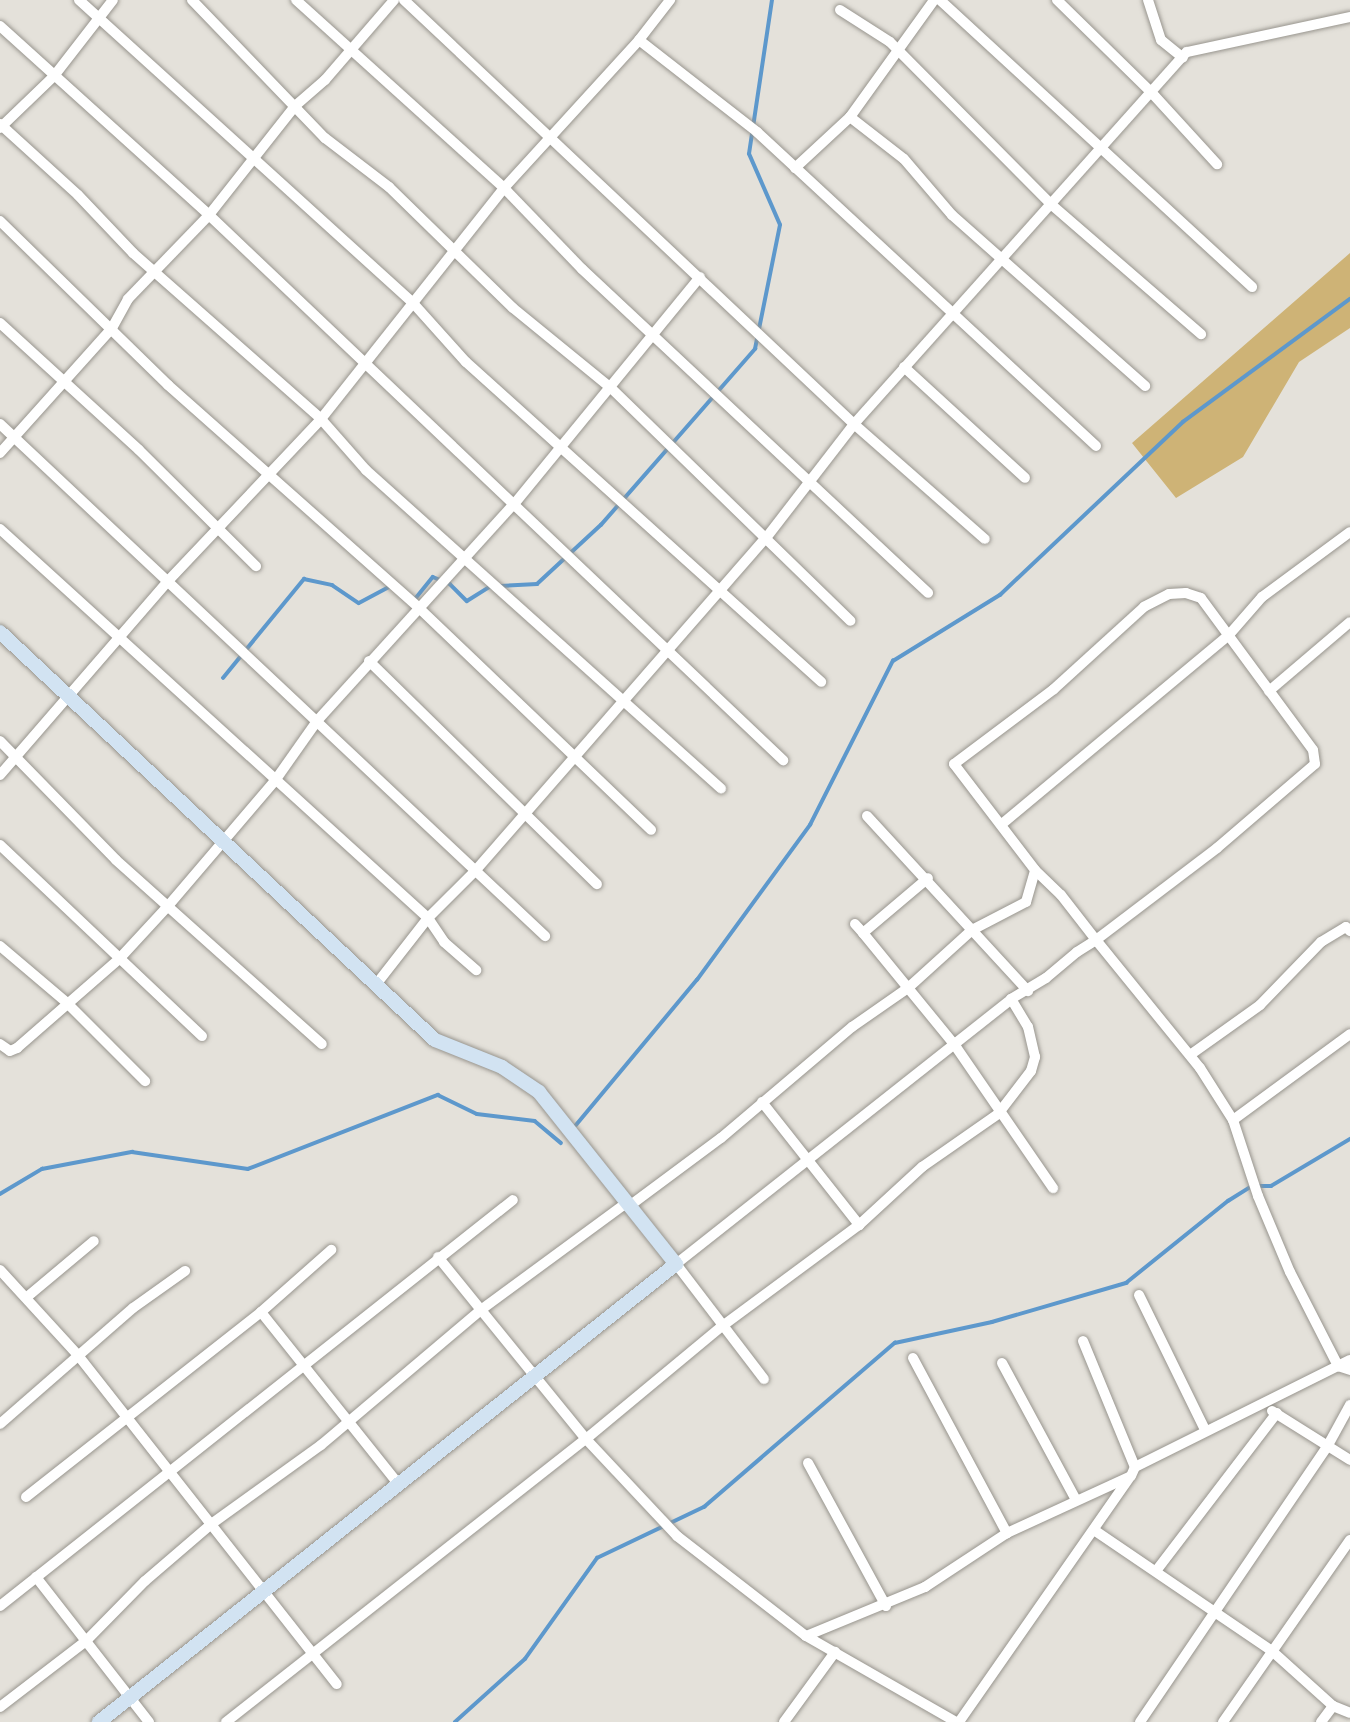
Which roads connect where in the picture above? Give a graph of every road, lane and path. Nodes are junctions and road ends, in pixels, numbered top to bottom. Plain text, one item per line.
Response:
1 (79, 0) edge
2 (113, 0) edge
3 (192, 0) edge
4 (296, 0) edge
5 (394, 0) edge
6 (404, 0) edge
7 (670, 0) edge
8 (934, 0) edge
9 (940, 0) edge
10 (1057, 0) edge
11 (1149, 0) edge
12 (840, 10) dead end
13 (1350, 17) edge
14 (97, 19) junction
15 (0, 26) edge
16 (639, 40) junction
17 (353, 48) junction
18 (899, 52) junction
19 (1183, 58) junction
20 (54, 76) junction
21 (1151, 92) junction
22 (295, 106) junction
23 (850, 117) junction
24 (1, 126) edge
25 (550, 136) junction
26 (1100, 147) junction
27 (255, 159) junction
28 (1217, 164) dead end
29 (795, 168) junction
30 (504, 188) junction
31 (1053, 206) junction
32 (209, 215) junction
33 (0, 221) edge
34 (454, 252) junction
35 (1003, 263) junction
36 (155, 273) junction
37 (701, 277) junction
38 (1252, 287) dead end
39 (413, 303) junction
40 (955, 316) junction
41 (0, 323) edge
42 (112, 328) junction
43 (1201, 334) dead end
44 (653, 336) junction
45 (362, 363) junction
46 (904, 367) junction
47 (61, 382) junction
48 (1145, 386) dead end
49 (611, 387) junction
50 (321, 419) junction
51 (0, 424) edge
52 (854, 424) junction
53 (14, 437) junction
54 (561, 446) junction
55 (1096, 446) dead end
56 (0, 453) edge
57 (270, 476) junction
58 (1025, 478) dead end
59 (810, 483) junction
60 (515, 503) junction
61 (219, 526) junction
62 (0, 529) edge
63 (1350, 532) edge
64 (766, 538) junction
65 (985, 539) dead end
66 (465, 557) junction
67 (256, 566) dead end
68 (168, 581) junction
69 (718, 588) junction
70 (928, 593) dead end
71 (419, 608) junction
72 (850, 621) dead end
73 (1350, 622) edge
74 (0, 632) edge
75 (121, 636) junction
76 (1228, 636) junction
77 (668, 650) junction
78 (369, 661) junction
79 (821, 682) dead end
80 (1269, 691) junction
81 (68, 696) junction
82 (624, 699) junction
83 (317, 721) junction
84 (0, 741) edge
85 (17, 757) junction
86 (574, 757) junction
87 (783, 760) dead end
88 (0, 775) edge
89 (274, 782) junction
90 (721, 789) dead end
91 (523, 815) junction
92 (867, 816) dead end
93 (1002, 824) junction
94 (651, 830) dead end
95 (221, 839) junction
96 (0, 845) edge
97 (476, 870) junction
98 (1035, 870) junction
99 (928, 878) junction
100 (597, 884) dead end
101 (168, 906) junction
102 (429, 918) junction
103 (972, 930) junction
104 (1350, 931) edge
105 (545, 936) dead end
106 (1096, 940) junction
107 (0, 946) edge
108 (120, 958) junction
109 (476, 970) dead end
110 (378, 982) junction
111 (908, 988) junction
112 (1028, 990) junction
113 (1010, 999) junction
114 (66, 1002) junction
115 (1350, 1034) edge
116 (202, 1036) dead end
117 (0, 1044) edge
118 (322, 1044) dead end
119 (954, 1044) junction
120 (1190, 1055) junction
121 (145, 1082) dead end
122 (762, 1102) junction
123 (999, 1114) junction
124 (1233, 1119) junction
125 (809, 1159) junction
126 (1053, 1188) dead end
127 (513, 1200) dead end
128 (627, 1206) junction
129 (859, 1225) junction
130 (94, 1241) dead end
131 (331, 1250) dead end
132 (438, 1257) junction
133 (676, 1264) junction
134 (0, 1270) edge
135 (185, 1271) dead end
136 (1139, 1295) dead end
137 (27, 1297) junction
138 (482, 1308) junction
139 (261, 1312) junction
140 (721, 1327) junction
141 (1083, 1341) dead end
142 (77, 1354) junction
143 (913, 1357) dead end
144 (1350, 1360) edge
145 (305, 1363) junction
146 (1002, 1363) dead end
147 (1338, 1366) junction
148 (1350, 1370) edge
149 (536, 1379) junction
150 (764, 1379) dead end
151 (1350, 1405) edge
152 (1260, 1406) junction
153 (1277, 1413) junction
154 (125, 1419) junction
155 (349, 1423) junction
156 (0, 1424) edge
157 (1205, 1430) junction
158 (586, 1439) junction
159 (1327, 1447) junction
160 (1350, 1460) edge
161 (808, 1464) dead end
162 (169, 1471) junction
163 (1133, 1471) junction
164 (399, 1485) junction
165 (26, 1497) dead end
166 (1075, 1498) junction
167 (211, 1525) junction
168 (1094, 1530) junction
169 (1007, 1534) junction
170 (1350, 1540) edge
171 (1156, 1571) junction
172 (36, 1577) junction
173 (264, 1590) junction
174 (0, 1606) edge
175 (886, 1606) junction
176 (1214, 1611) junction
177 (806, 1636) junction
178 (86, 1641) junction
179 (1272, 1651) junction
180 (835, 1652) junction
181 (313, 1655) junction
182 (337, 1684) dead end
183 (130, 1697) junction
184 (1333, 1706) junction
185 (0, 1707) edge
186 (1350, 1713) edge
187 (938, 1719) edge
188 (99, 1722) edge
189 (149, 1722) edge
190 (226, 1722) edge
191 (785, 1722) edge
192 (957, 1722) edge
193 (1140, 1722) edge
194 (1223, 1722) edge
195 (1321, 1722) edge

1 - 14 street
2 - 14 street
3 - 22 street
4 - 17 street
5 - 17 street
6 - 25 street
7 - 16 street
8 - 18 street
9 - 26 street
10 - 21 street
11 - 19 street
12 - 18 street
13 - 19 street
14 - 20 street
14 - 27 street
15 - 20 street
16 - 25 street
16 - 29 street
17 - 22 street
17 - 30 street
18 - 23 street
18 - 31 street
19 - 21 street
20 - 24 street
20 - 32 street
21 - 26 street
21 - 28 street
22 - 27 street
22 - 34 street
23 - 29 street
23 - 35 street
24 - 36 street
25 - 30 street
25 - 37 street
26 - 31 street
26 - 38 street
27 - 32 street
27 - 39 street
29 - 40 street
30 - 34 street
30 - 44 street
31 - 35 street
31 - 43 street
32 - 36 street
32 - 45 street
33 - 42 street
34 - 39 street
34 - 49 street
35 - 40 street
35 - 48 street
36 - 42 street
36 - 50 street
37 - 44 street
37 - 52 street
39 - 45 street
39 - 54 street
40 - 46 street
40 - 55 street
41 - 47 street
42 - 47 street
42 - 57 street
44 - 49 street
44 - 59 street
45 - 50 street
45 - 60 street
46 - 52 street
46 - 58 street
47 - 53 street
47 - 61 street
49 - 54 street
49 - 64 street
50 - 57 street
50 - 66 street
51 - 53 street
52 - 59 street
52 - 65 street
53 - 56 street
53 - 68 street
54 - 60 street
54 - 69 street
57 - 61 street
57 - 71 street
59 - 64 street
59 - 70 street
60 - 66 street
60 - 77 street
61 - 67 street
61 - 68 street
62 - 75 street
63 - 76 street
64 - 69 street
64 - 72 street
66 - 71 street
66 - 82 street
68 - 75 street
68 - 83 street
69 - 77 street
69 - 79 street
71 - 78 street
71 - 86 street
73 - 80 street
74 - 81 street
75 - 81 street
75 - 89 street
76 - 80 street
76 - 93 street
76 - 93 street
77 - 82 street
77 - 87 street
78 - 83 street
78 - 91 street
80 - 106 street
81 - 85 street
81 - 95 street
82 - 86 street
82 - 90 street
83 - 89 street
83 - 97 street
84 - 85 street
85 - 88 street
85 - 101 street
86 - 91 street
86 - 94 street
89 - 95 street
89 - 102 street
91 - 97 street
91 - 100 street
92 - 99 street
93 - 98 street
95 - 101 street
95 - 110 street
96 - 108 street
97 - 102 street
97 - 105 street
98 - 103 street
98 - 106 street
99 - 103 street
99 - 111 street
101 - 108 street
101 - 118 street
102 - 109 street
102 - 110 street
103 - 111 street
103 - 112 street
104 - 120 street
106 - 112 street
106 - 120 street
107 - 114 street
108 - 114 street
108 - 116 street
110 - 128 street
111 - 119 street
111 - 122 street
112 - 113 street
113 - 119 street
113 - 123 street
114 - 117 street
114 - 121 street
115 - 124 street
119 - 123 street
119 - 125 street
120 - 124 street
122 - 125 street
122 - 128 street
123 - 126 street
123 - 129 street
124 - 147 street
125 - 129 street
125 - 133 street
127 - 132 street
128 - 133 street
128 - 138 street
129 - 140 street
130 - 137 street
131 - 139 street
132 - 138 street
132 - 145 street
133 - 140 street
133 - 149 street
134 - 137 street
135 - 142 street
136 - 157 street
137 - 142 street
138 - 149 street
138 - 155 street
139 - 145 street
139 - 154 street
140 - 150 street
140 - 158 street
141 - 163 street
142 - 154 street
142 - 156 street
143 - 169 street
144 - 147 street
145 - 155 street
145 - 162 street
146 - 166 street
147 - 148 street
147 - 152 street
149 - 158 street
149 - 164 street
151 - 159 street
152 - 153 street
152 - 157 street
153 - 159 street
153 - 171 street
154 - 162 street
154 - 165 street
155 - 164 street
155 - 167 street
157 - 163 street
158 - 177 street
158 - 181 street
159 - 160 street
159 - 176 street
161 - 175 street
162 - 167 street
162 - 172 street
163 - 166 street
163 - 168 street
164 - 173 street
166 - 169 street
167 - 173 street
167 - 178 street
168 - 171 street
168 - 192 street
169 - 175 street
170 - 179 street
171 - 176 street
172 - 174 street
172 - 178 street
173 - 181 street
173 - 183 street
175 - 177 street
176 - 179 street
176 - 193 street
177 - 180 street
178 - 183 street
178 - 185 street
179 - 184 street
179 - 194 street
180 - 187 street
180 - 191 street
181 - 182 street
181 - 190 street
183 - 188 street
183 - 189 street
184 - 186 street
184 - 195 street
187 - 192 street

